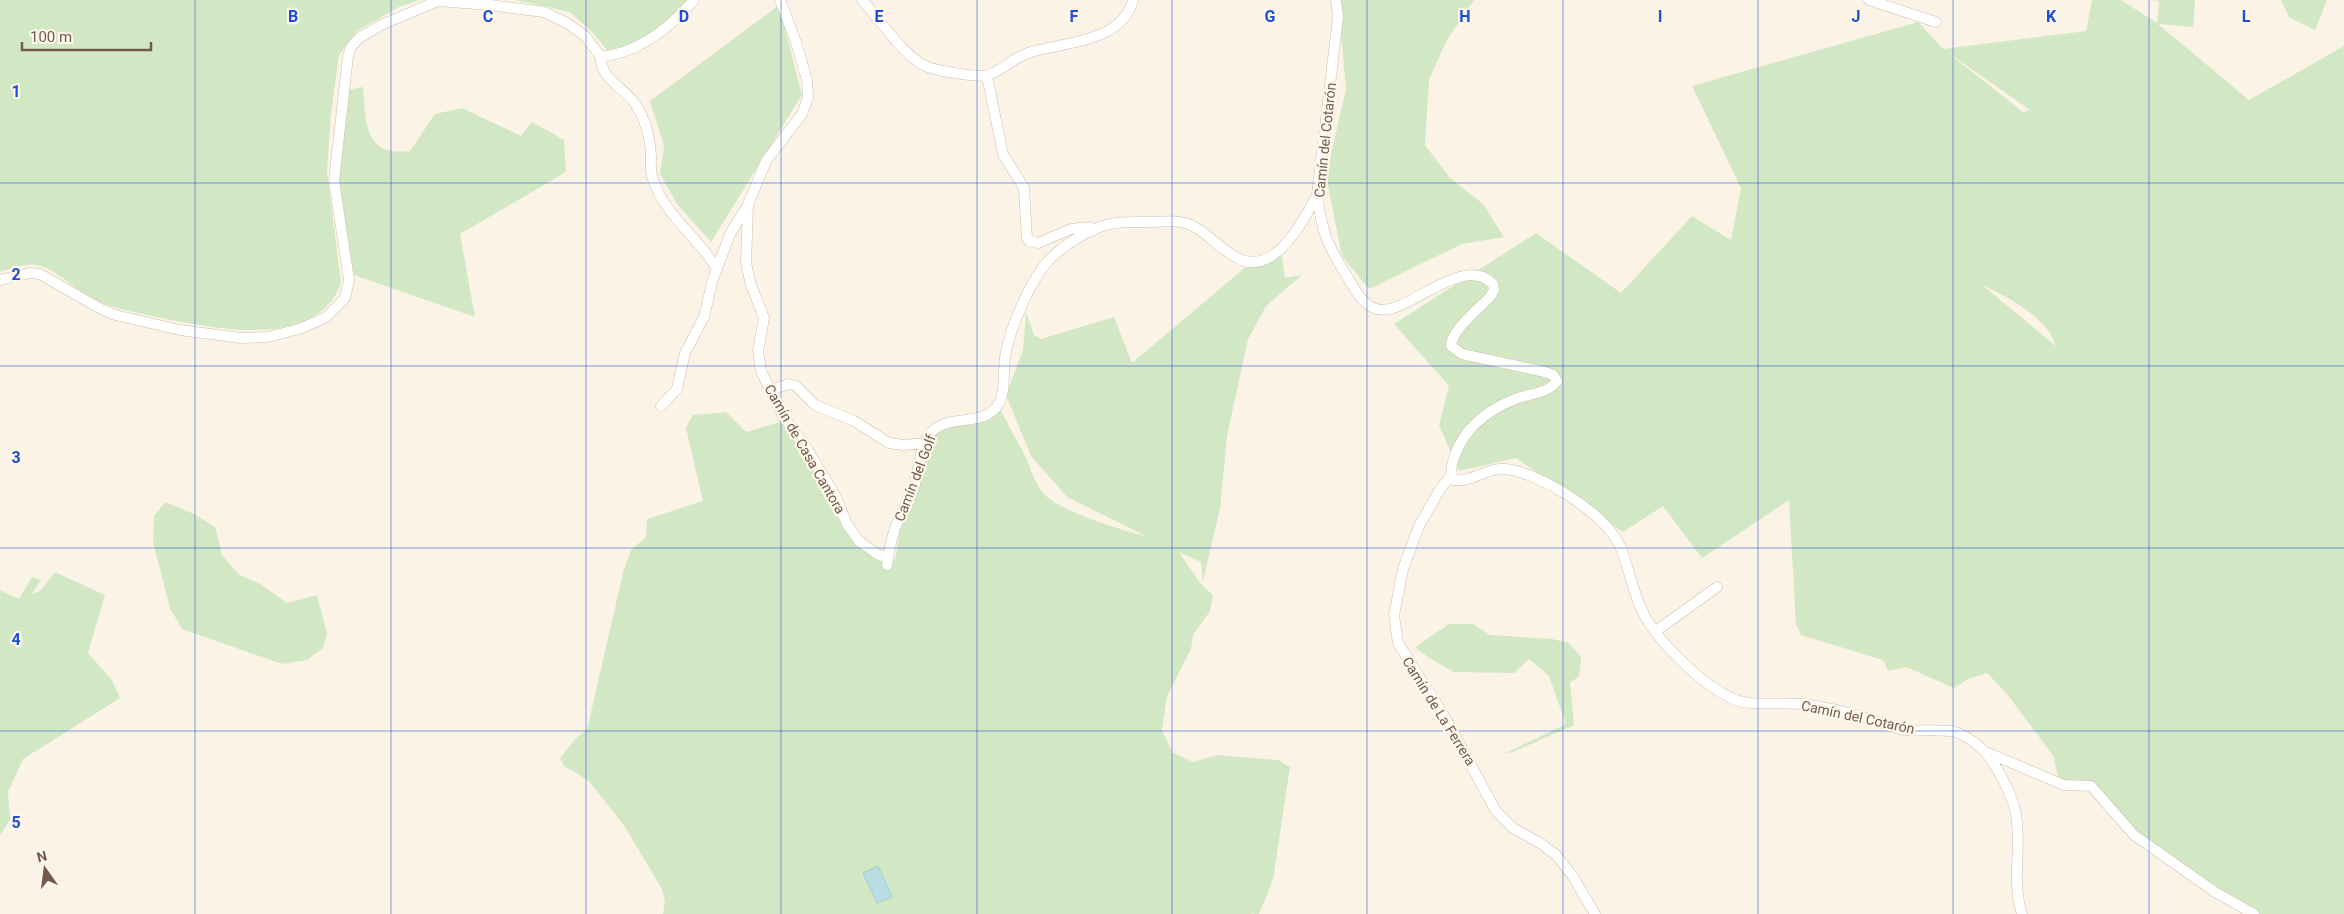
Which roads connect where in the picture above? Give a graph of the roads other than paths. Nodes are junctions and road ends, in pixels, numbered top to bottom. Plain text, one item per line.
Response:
1 (694, 0) edge
2 (780, 0) edge
3 (862, 0) edge
4 (1133, 0) edge
5 (1336, 0) edge
6 (1869, 0) edge
7 (1936, 22) dead end
8 (601, 57) junction
9 (987, 76) junction
10 (1317, 195) junction
11 (748, 205) junction
12 (1094, 230) junction
13 (717, 269) junction
14 (0, 280) edge
15 (770, 390) junction
16 (660, 406) dead end
17 (926, 443) junction
18 (1451, 475) junction
19 (887, 561) joint
20 (1717, 587) dead end
21 (1656, 631) junction
22 (1986, 752) junction
23 (1595, 914) edge
24 (2022, 914) edge
25 (2254, 914) edge

1 - 8 street
2 - 11 street
3 - 9 street
4 - 9 street
5 - 10 street, Camín del Cotarón
6 - 7 street
8 - 13 street
8 - 14 street
9 - 12 street
10 - 12 street, Camín del Golf
10 - 18 street, Camín del Cotarón
11 - 13 street
11 - 15 street, Camín de Casa Cantora
12 - 17 street, Camín del Golf
13 - 16 street
15 - 17 street
15 - 19 street, Camín de Casa Cantora
17 - 19 street, Camín del Golf
18 - 21 street, Camín del Cotarón
18 - 23 street, Camín de La Ferrera
20 - 21 street
21 - 22 street, Camín del Cotarón
22 - 24 street, Camín del Cotarón
22 - 25 street

